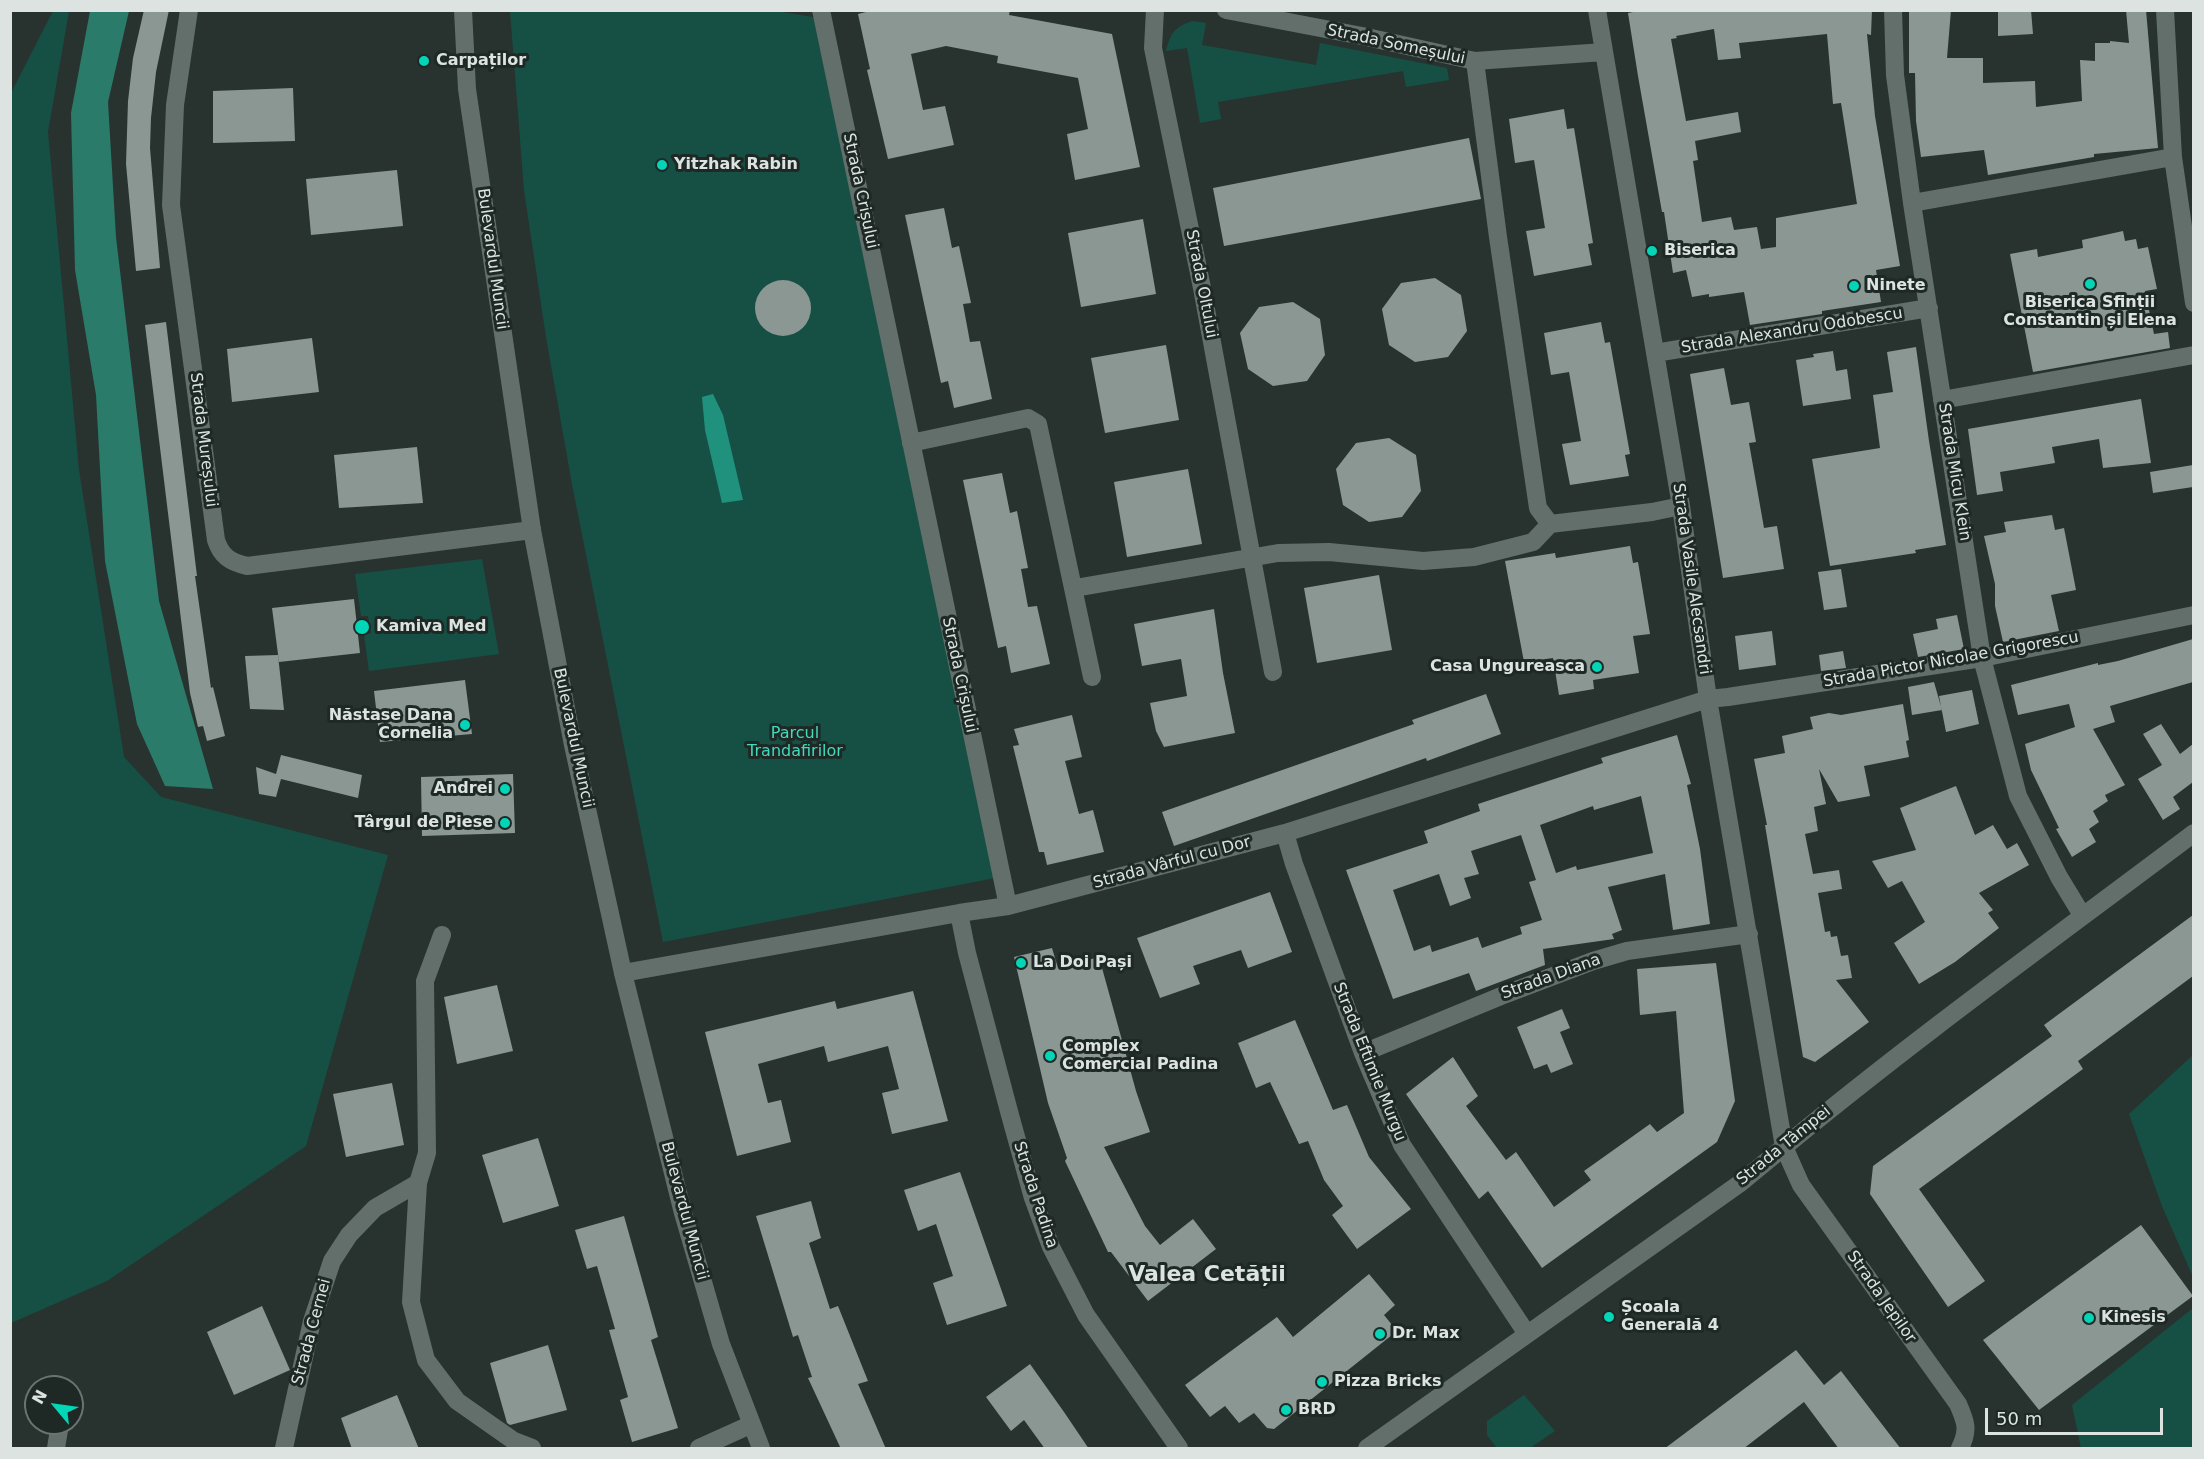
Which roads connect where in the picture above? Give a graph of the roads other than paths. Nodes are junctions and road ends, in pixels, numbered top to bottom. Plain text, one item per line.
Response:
1 (189, 10) edge
2 (463, 10) edge
3 (821, 10) edge
4 (1155, 10) edge
5 (1226, 10) edge
6 (1597, 10) edge
7 (1893, 10) edge
8 (2165, 10) edge
9 (1604, 52) junction
10 (1475, 61) junction
11 (2173, 158) junction
12 (1912, 203) junction
13 (2193, 303) edge
14 (1929, 308) junction
15 (1655, 353) junction
16 (2193, 355) edge
17 (1942, 400) junction
18 (911, 443) junction
19 (1681, 506) junction
20 (1550, 524) junction
21 (532, 530) junction
22 (1252, 558) junction
23 (1075, 588) junction
24 (2193, 615) edge
25 (1982, 658) junction
26 (1273, 672) dead end
27 (1092, 677) dead end
28 (1708, 699) junction
29 (1285, 833) junction
30 (2193, 833) edge
31 (1008, 906) junction
32 (959, 913) junction
33 (2082, 915) junction
34 (1749, 934) junction
35 (442, 935) dead end
36 (623, 974) junction
37 (1363, 1053) junction
38 (1784, 1147) junction
39 (418, 1183) junction
40 (1527, 1334) junction
41 (750, 1425) junction
42 (284, 1449) edge
43 (532, 1449) edge
44 (699, 1449) edge
45 (761, 1449) edge
46 (1179, 1449) edge
47 (1367, 1449) edge
48 (1960, 1449) edge

1 - 21 street, Strada Mureșului
2 - 21 street, Bulevardul Muncii
3 - 18 street, Strada Crișului
4 - 22 street, Strada Oltului
5 - 10 street, Strada Someșului
6 - 9 street, Strada Vasile Alecsandri
7 - 12 street, Strada Micu Klein
8 - 11 street
9 - 10 street, Strada Someșului
9 - 15 street, Strada Vasile Alecsandri
10 - 20 street
11 - 12 street
11 - 13 street
12 - 14 street, Strada Micu Klein
14 - 15 street, Strada Alexandru Odobescu
14 - 17 street, Strada Micu Klein
15 - 19 street, Strada Vasile Alecsandri
16 - 17 street
17 - 25 street, Strada Micu Klein
18 - 23 street
18 - 31 street, Strada Crișului
19 - 20 street
19 - 28 street, Strada Vasile Alecsandri
20 - 22 street
21 - 36 street, Bulevardul Muncii
22 - 23 street
22 - 26 street, Strada Oltului
23 - 27 street
24 - 25 street, Strada Pictor Nicolae Grigorescu
25 - 28 street, Strada Pictor Nicolae Grigorescu
25 - 33 street, Strada Micu Klein
28 - 29 street, Strada Vârful cu Dor
28 - 34 street, Strada Vasile Alecsandri
29 - 31 street, Strada Vârful cu Dor
29 - 37 street, Strada Eftimie Murgu
30 - 33 street, Strada Tâmpei
31 - 32 street, Strada Vârful cu Dor
32 - 36 street, Strada Vârful cu Dor
32 - 46 street, Strada Padina
33 - 38 street, Strada Tâmpei
34 - 37 street, Strada Diana
34 - 38 street, Strada Vasile Alecsandri
35 - 39 street
36 - 41 street, Bulevardul Muncii
37 - 40 street, Strada Eftimie Murgu
38 - 40 street, Strada Tâmpei
38 - 48 street, Strada Jepilor
39 - 42 street, Strada Cernei
39 - 43 street
40 - 47 street, Strada Tâmpei
41 - 44 street
41 - 45 street, Bulevardul Muncii

